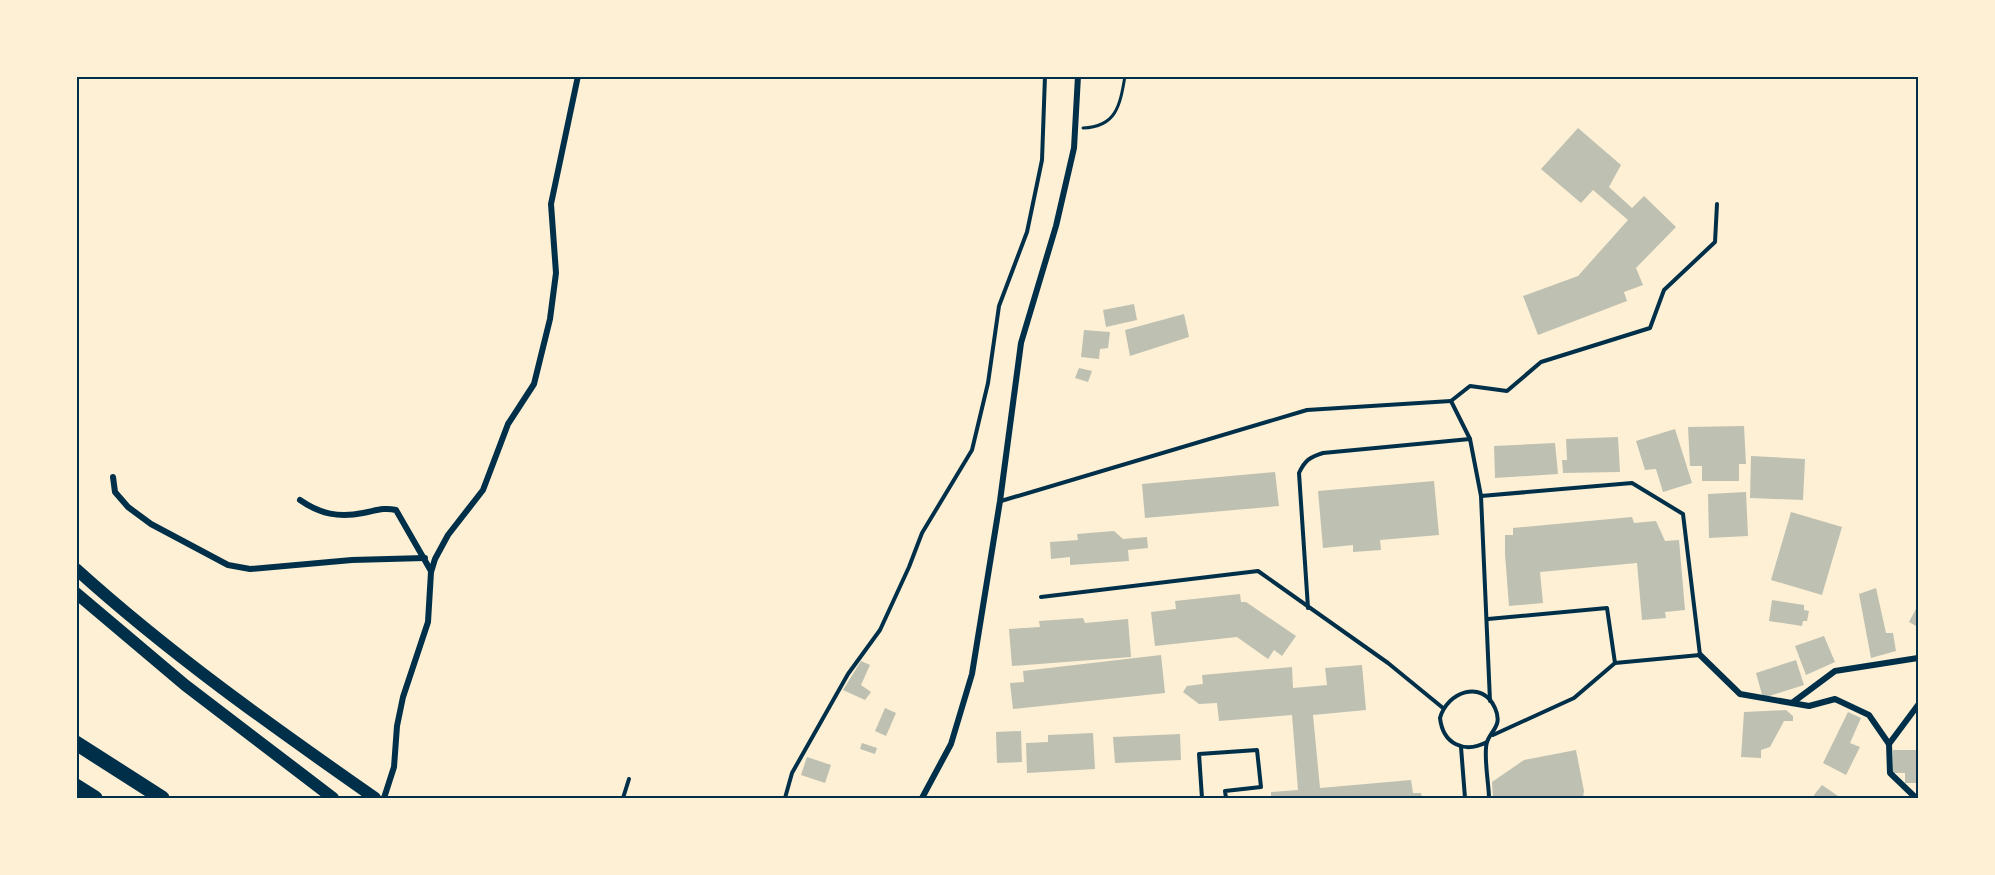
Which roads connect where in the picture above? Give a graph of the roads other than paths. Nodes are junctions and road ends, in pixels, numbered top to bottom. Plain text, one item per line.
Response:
1 (578, 76) edge
2 (1045, 76) edge
3 (1078, 76) edge
4 (1717, 204) dead end
5 (1451, 401) junction
6 (1470, 439) junction
7 (113, 477) dead end
8 (1481, 496) junction
9 (300, 500) dead end
10 (1000, 501) junction
11 (424, 558) junction
12 (76, 569) edge
13 (431, 572) junction
14 (76, 593) edge
15 (1041, 597) dead end
16 (1308, 608) junction
17 (1488, 619) junction
18 (1700, 655) junction
19 (1918, 658) edge
20 (1615, 663) junction
21 (1490, 701) junction
22 (1792, 704) junction
23 (1918, 705) edge
24 (1443, 708) junction
25 (1493, 735) junction
26 (1487, 742) junction
27 (76, 743) edge
28 (1889, 744) junction
29 (1461, 747) junction
30 (629, 779) dead end
31 (76, 786) edge
32 (95, 798) edge
33 (162, 798) edge
34 (333, 798) edge
35 (375, 798) edge
36 (384, 798) edge
37 (623, 798) edge
38 (785, 798) edge
39 (922, 798) edge
40 (1202, 798) edge
41 (1226, 798) edge
42 (1465, 798) edge
43 (1489, 798) edge
44 (1916, 798) edge

1 - 13 street
2 - 38 lane
3 - 10 street
4 - 5 lane
5 - 6 lane
5 - 10 lane
6 - 8 lane
6 - 16 lane
7 - 11 street
8 - 17 lane
8 - 18 lane
9 - 11 street
10 - 39 street
11 - 13 street
12 - 35 main road
13 - 36 street
14 - 34 main road
15 - 16 lane
16 - 24 lane
17 - 20 lane
17 - 21 lane
18 - 20 lane
18 - 22 street
19 - 22 street
20 - 25 lane
21 - 24 lane
21 - 25 lane
22 - 28 street
23 - 28 street
24 - 29 lane
25 - 26 lane
26 - 29 lane
26 - 43 lane
27 - 33 highway
28 - 44 street
29 - 42 lane
30 - 37 lane
31 - 32 highway
40 - 41 lane

